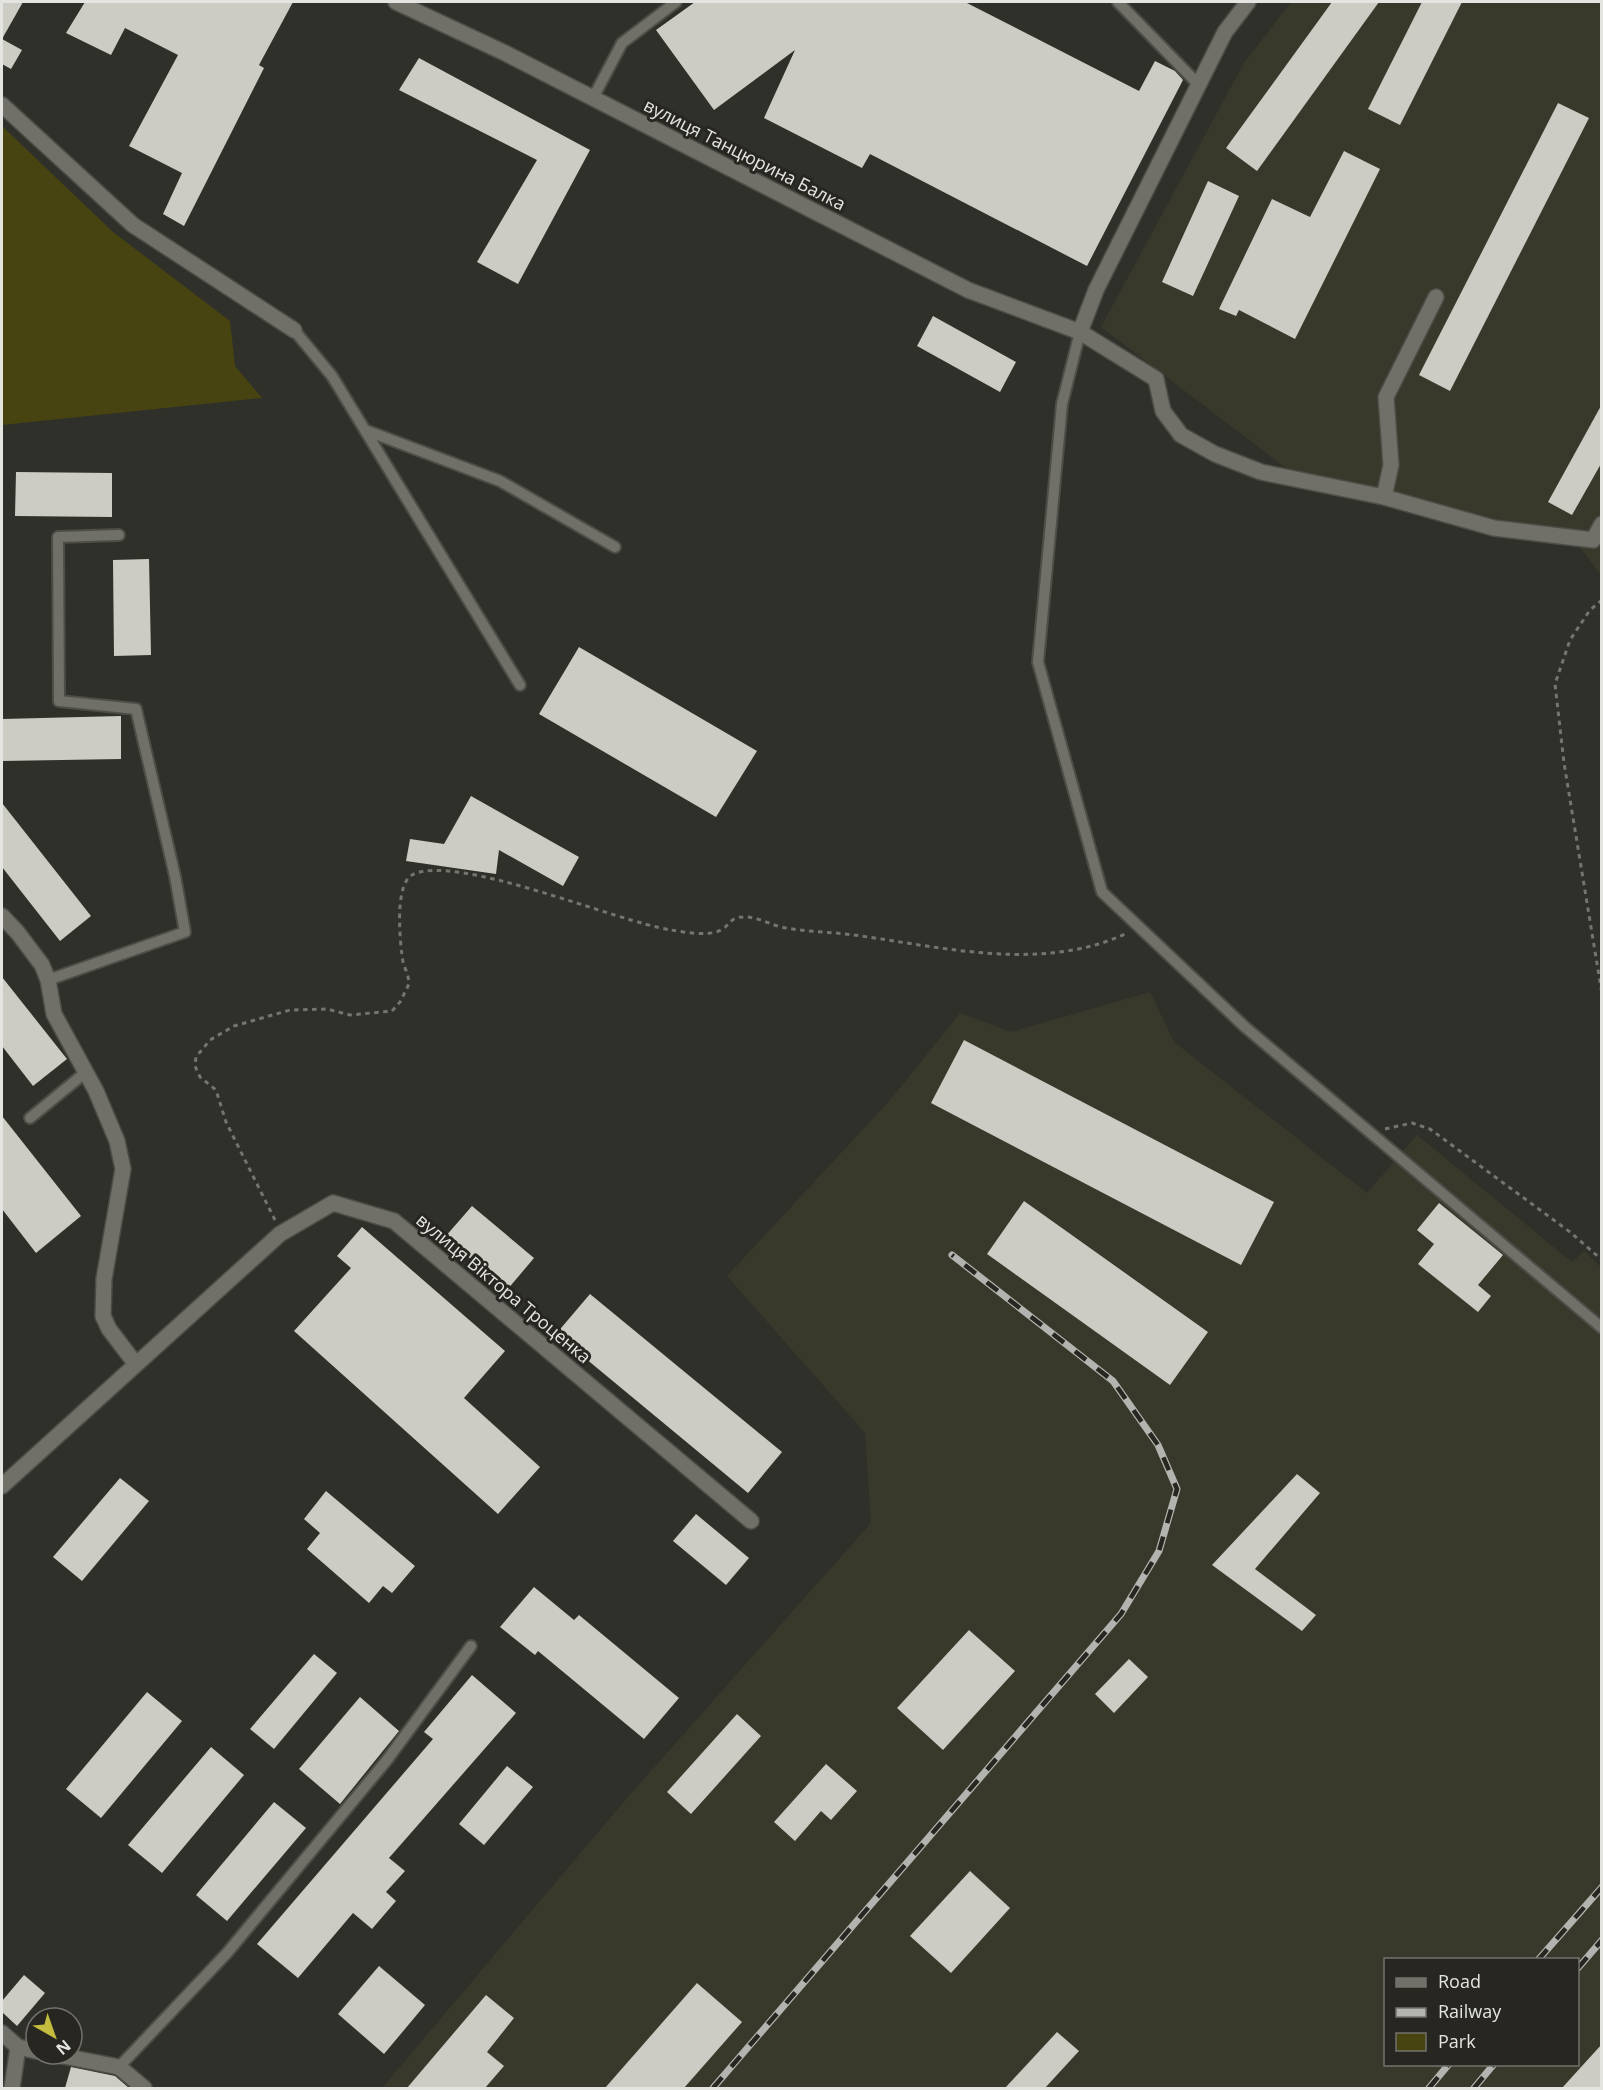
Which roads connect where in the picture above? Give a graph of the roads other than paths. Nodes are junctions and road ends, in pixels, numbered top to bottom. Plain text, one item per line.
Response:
1 (396, 2) edge
2 (676, 2) edge
3 (1118, 2) edge
4 (1248, 2) edge
5 (1198, 85) junction
6 (593, 98) junction
7 (2, 105) edge
8 (1436, 297) dead end
9 (294, 330) joint
10 (1080, 332) junction
11 (365, 430) junction
12 (1384, 497) junction
13 (1602, 524) edge
14 (119, 535) dead end
15 (615, 547) dead end
16 (520, 685) dead end
17 (2, 916) edge
18 (48, 980) junction
19 (86, 1072) junction
20 (30, 1118) dead end
21 (1602, 1328) edge
22 (135, 1363) junction
23 (2, 1486) edge
24 (751, 1521) dead end
25 (471, 1646) dead end
26 (2, 2033) edge
27 (18, 2047) junction
28 (24, 2048) edge
29 (84, 2060) edge
30 (119, 2067) junction
31 (12, 2088) edge
32 (144, 2088) edge

1 - 6 street, вулиця Танцюрина Балка
2 - 6 lane
3 - 5 lane
4 - 5 street
5 - 10 street
6 - 10 street, вулиця Танцюрина Балка
7 - 9 street
8 - 12 street
9 - 11 lane
10 - 12 street, вулиця Танцюрина Балка
10 - 21 lane
11 - 15 lane
11 - 16 lane
12 - 13 street, вулиця Танцюрина Балка
14 - 18 lane
17 - 18 street
18 - 19 street
19 - 20 lane
19 - 22 street
22 - 23 street, вулиця Віктора Троценка
22 - 24 street, вулиця Віктора Троценка
25 - 30 lane
26 - 27 street
27 - 28 street
27 - 31 street
29 - 30 street
30 - 32 street

